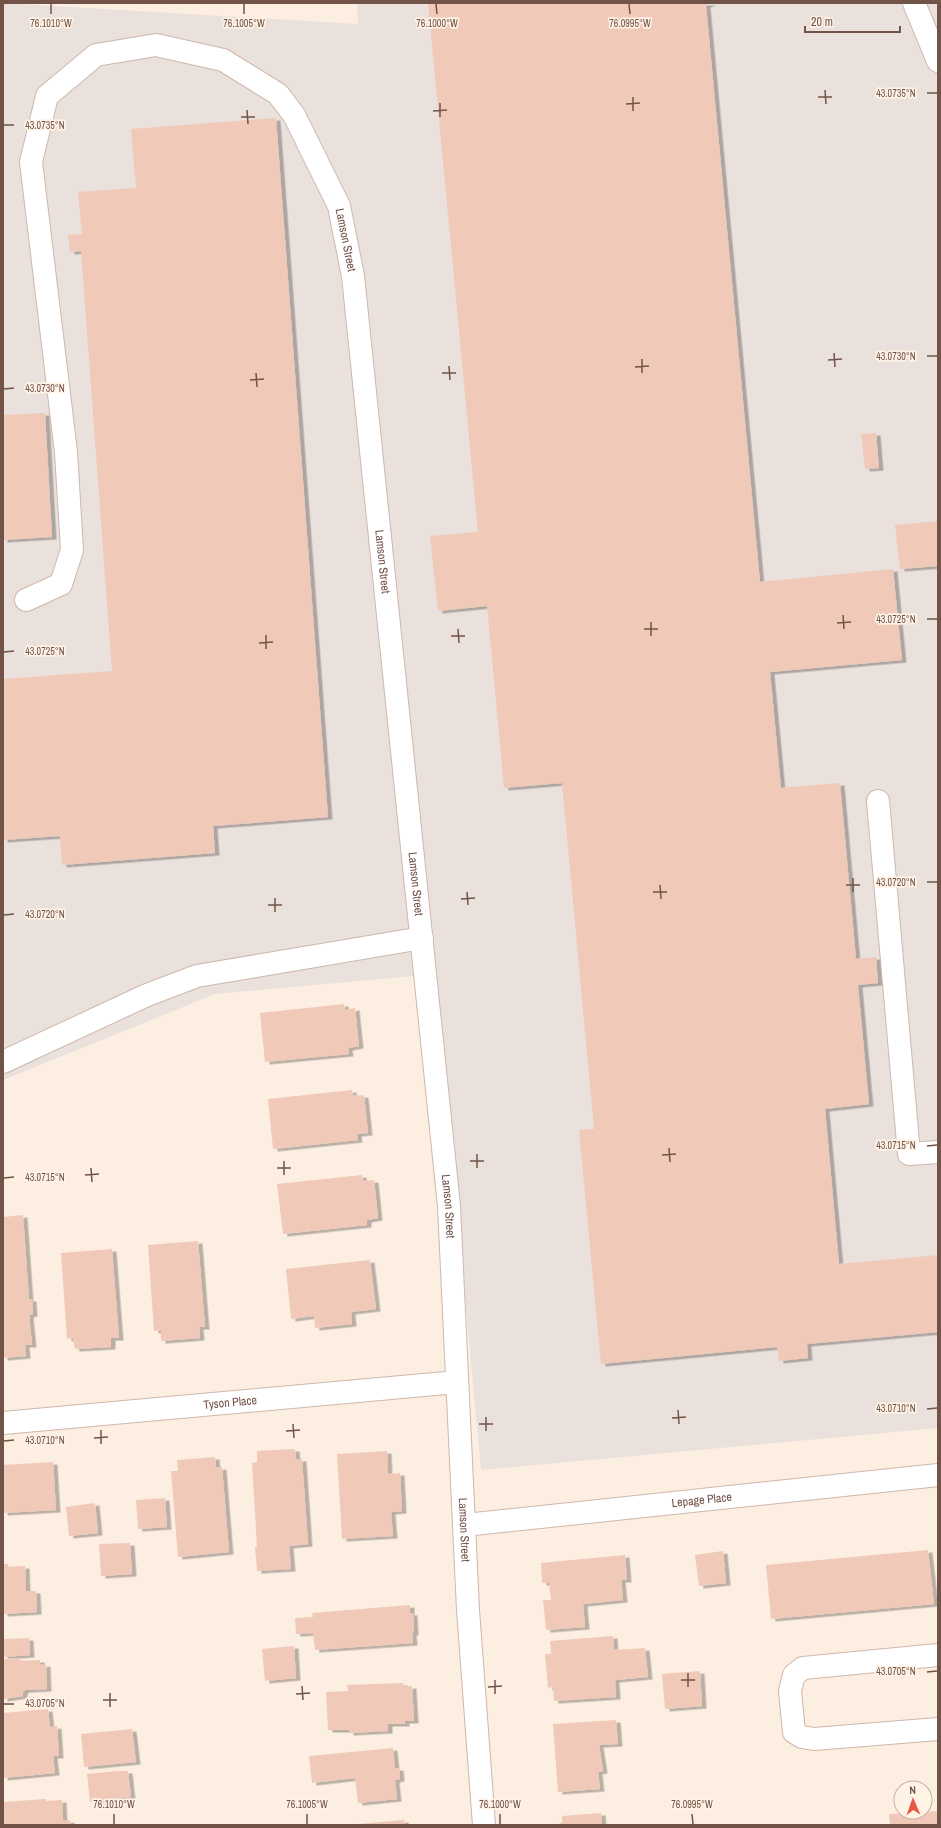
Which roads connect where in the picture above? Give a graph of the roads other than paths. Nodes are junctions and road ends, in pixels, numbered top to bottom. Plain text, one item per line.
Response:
1 (914, 3) edge
2 (938, 61) edge
3 (26, 600) dead end
4 (878, 800) dead end
5 (422, 938) junction
6 (3, 1062) edge
7 (938, 1152) edge
8 (457, 1382) junction
9 (3, 1423) edge
10 (938, 1475) edge
11 (465, 1525) junction
12 (938, 1655) edge
13 (938, 1729) edge
14 (484, 1825) edge

1 - 2 street
3 - 5 street, Lamson Street
4 - 7 street
5 - 6 street
5 - 8 street, Lamson Street
8 - 9 street, Tyson Place
8 - 11 street, Lamson Street
10 - 11 street, Lepage Place
11 - 14 street, Lamson Street
12 - 13 street

